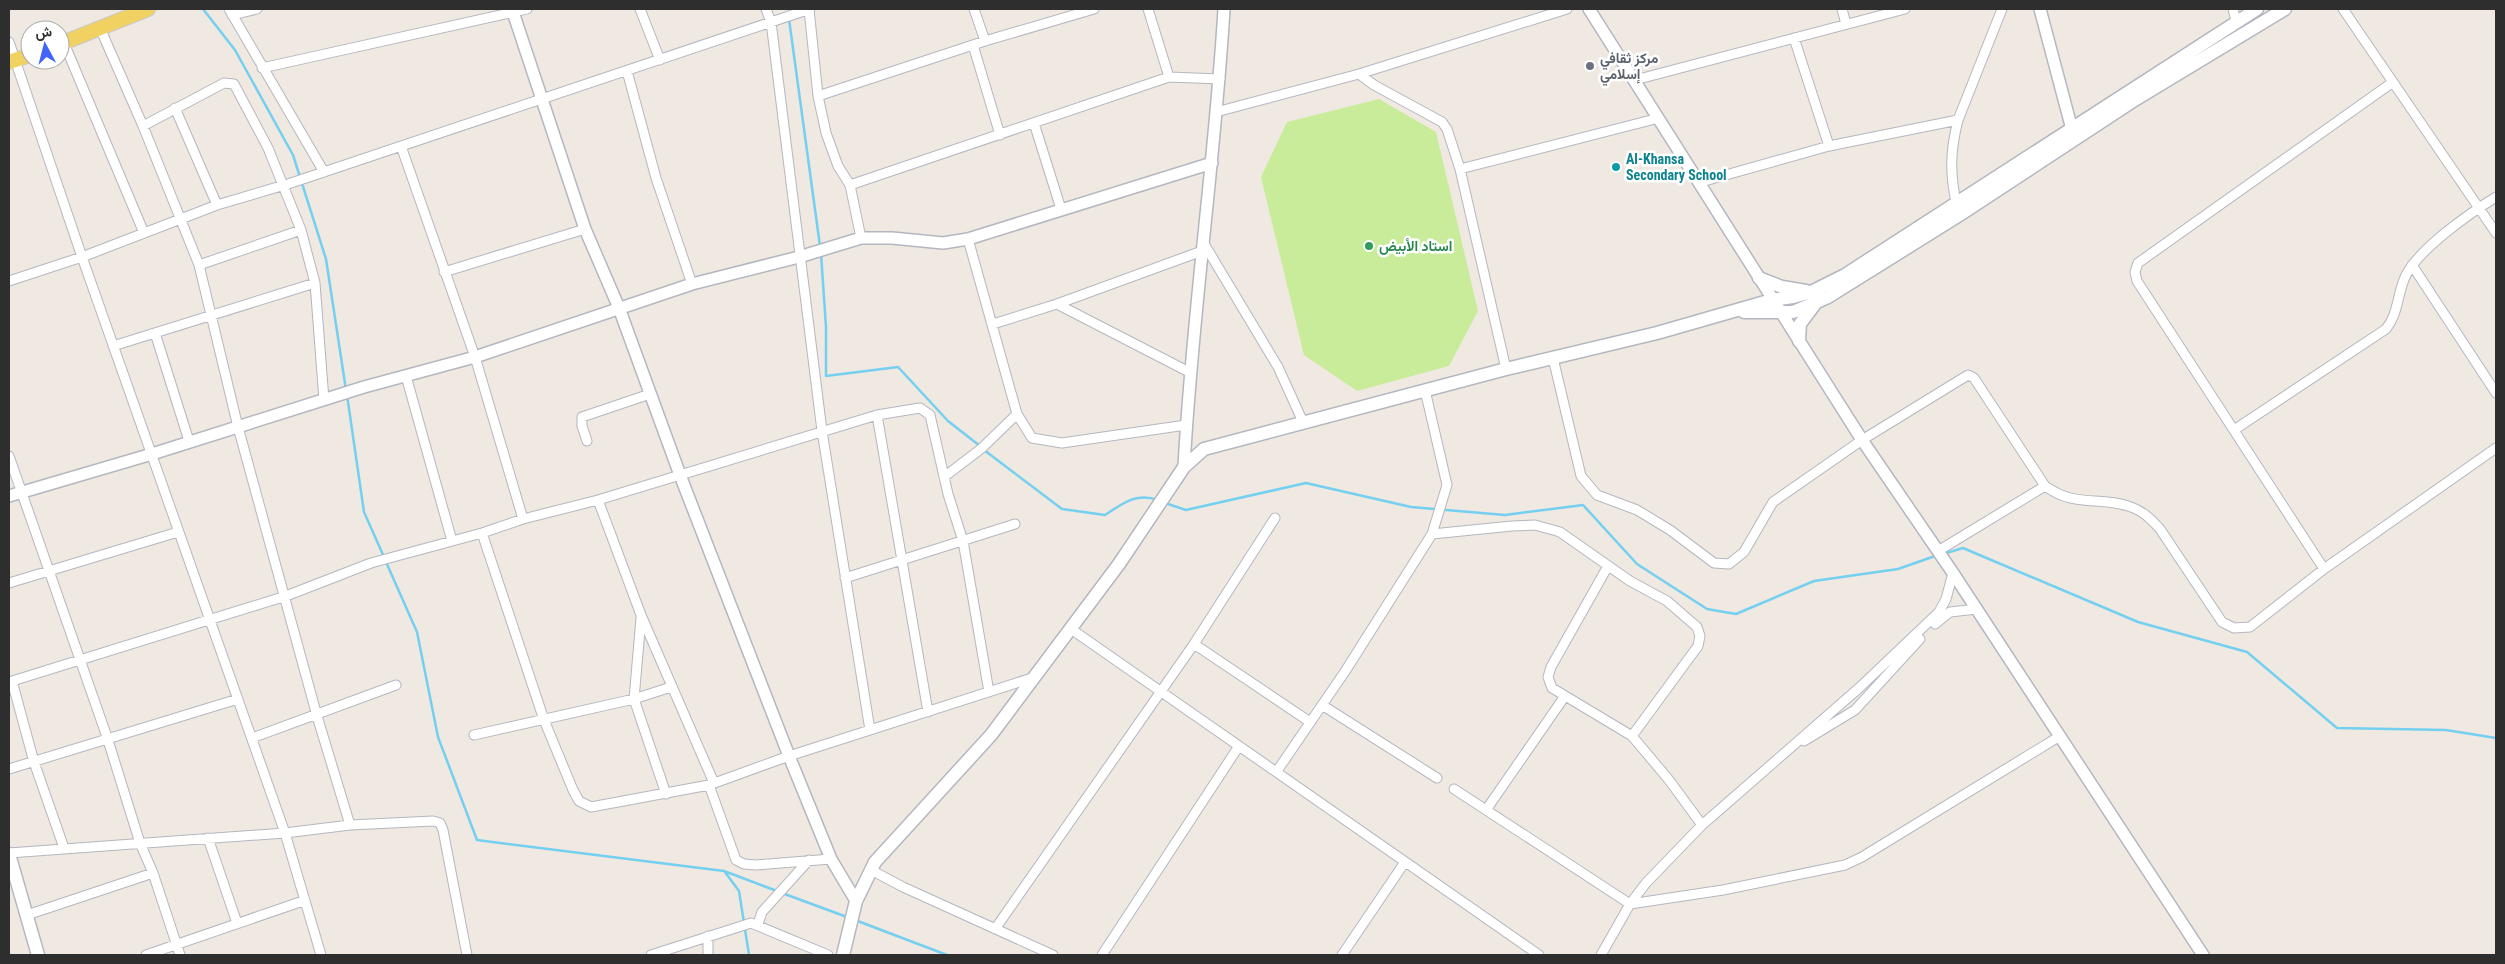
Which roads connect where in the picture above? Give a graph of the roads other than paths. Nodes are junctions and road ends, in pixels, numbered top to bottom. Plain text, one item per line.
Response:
1 (148, 9) edge
2 (257, 9) edge
3 (527, 9) edge
4 (640, 9) edge
5 (766, 9) edge
6 (974, 9) edge
7 (1094, 9) edge
8 (1148, 9) edge
9 (1224, 9) edge
10 (1567, 9) edge
11 (1589, 9) edge
12 (1842, 9) edge
13 (1905, 9) edge
14 (2002, 9) edge
15 (2040, 9) edge
16 (2257, 9) edge
17 (2285, 9) edge
18 (2343, 9) edge
19 (807, 10) edge
20 (513, 11) edge
21 (231, 12) edge
22 (2235, 15) edge
23 (771, 22) junction
24 (1846, 24) junction
25 (100, 28) junction
26 (1794, 38) junction
27 (70, 41) edge
28 (985, 41) junction
29 (9, 42) edge
30 (973, 45) junction
31 (660, 60) junction
32 (13, 61) edge
33 (70, 62) edge
34 (262, 68) junction
35 (627, 71) junction
36 (1359, 74) junction
37 (1169, 78) junction
38 (1220, 79) junction
39 (1635, 80) junction
40 (2393, 82) junction
41 (818, 96) junction
42 (543, 98) junction
43 (174, 108) junction
44 (1216, 112) junction
45 (1659, 118) junction
46 (1958, 120) junction
47 (1034, 123) junction
48 (143, 126) junction
49 (2073, 134) junction
50 (1000, 135) junction
51 (401, 146) junction
52 (1829, 146) junction
53 (1212, 163) junction
54 (1460, 169) junction
55 (320, 173) junction
56 (1700, 182) junction
57 (285, 185) junction
58 (850, 185) junction
59 (2496, 196) edge
60 (1956, 203) junction
61 (217, 205) junction
62 (2479, 208) junction
63 (1061, 209) junction
64 (182, 220) junction
65 (585, 229) junction
66 (301, 230) junction
67 (144, 233) junction
68 (2496, 233) edge
69 (861, 238) junction
70 (968, 239) junction
71 (1203, 246) junction
72 (802, 256) junction
73 (82, 257) junction
74 (199, 265) junction
75 (2412, 265) junction
76 (444, 272) junction
77 (1759, 278) junction
78 (9, 281) edge
79 (315, 283) junction
80 (692, 284) junction
81 (1811, 292) junction
82 (1772, 300) junction
83 (1057, 304) junction
84 (1815, 304) junction
85 (619, 308) junction
86 (1734, 312) junction
87 (1781, 314) junction
88 (211, 317) junction
89 (993, 324) junction
90 (156, 333) junction
91 (1799, 341) junction
92 (113, 346) junction
93 (475, 357) junction
94 (1553, 358) junction
95 (1506, 369) junction
96 (1191, 372) junction
97 (406, 376) junction
98 (1425, 390) junction
99 (2496, 393) edge
100 (650, 394) junction
101 (327, 400) junction
102 (1017, 414) junction
103 (877, 415) junction
104 (1303, 422) junction
105 (1186, 425) junction
106 (238, 426) junction
107 (2234, 430) junction
108 (822, 431) junction
109 (1862, 440) junction
110 (189, 441) junction
111 (587, 441) dead end
112 (2496, 448) edge
113 (152, 454) junction
114 (9, 456) edge
115 (1184, 467) junction
116 (680, 475) junction
117 (944, 477) junction
118 (2045, 486) junction
119 (20, 492) junction
120 (9, 496) edge
121 (598, 500) junction
122 (523, 518) junction
123 (1275, 518) dead end
124 (1014, 524) dead end
125 (178, 532) junction
126 (482, 533) junction
127 (1432, 534) junction
128 (452, 541) junction
129 (963, 541) junction
130 (1938, 551) junction
131 (902, 561) junction
132 (1608, 566) junction
133 (2324, 569) junction
134 (48, 571) junction
135 (1953, 573) junction
136 (846, 578) junction
137 (9, 582) edge
138 (286, 596) junction
139 (1977, 609) junction
140 (641, 615) junction
141 (210, 620) junction
142 (1071, 629) junction
143 (1194, 644) junction
144 (79, 659) junction
145 (1034, 677) junction
146 (11, 682) edge
147 (396, 685) dead end
148 (671, 687) junction
149 (1160, 691) junction
150 (988, 692) junction
151 (1564, 696) junction
152 (238, 699) junction
153 (634, 699) junction
154 (1322, 705) junction
155 (928, 712) junction
156 (317, 716) junction
157 (544, 720) junction
158 (1310, 722) junction
159 (870, 730) junction
160 (474, 735) dead end
161 (1632, 736) junction
162 (2060, 736) junction
163 (107, 737) junction
164 (252, 738) junction
165 (1239, 746) junction
166 (1790, 748) junction
167 (789, 756) junction
168 (34, 762) junction
169 (9, 769) edge
170 (1277, 771) junction
171 (1437, 778) dead end
172 (712, 784) junction
173 (1454, 789) dead end
174 (666, 794) junction
175 (1486, 810) junction
176 (1702, 824) junction
177 (350, 825) junction
178 (285, 833) junction
179 (208, 838) junction
180 (140, 843) junction
181 (64, 848) junction
182 (9, 853) edge
183 (830, 859) junction
184 (809, 860) junction
185 (1405, 862) junction
186 (871, 870) junction
187 (153, 873) junction
188 (303, 901) junction
189 (855, 904) junction
190 (1630, 904) junction
191 (27, 915) junction
192 (237, 923) junction
193 (754, 924) junction
194 (995, 929) junction
195 (708, 936) junction
196 (1524, 945) junction
197 (176, 946) junction
198 (38, 955) edge
199 (146, 955) edge
200 (180, 955) edge
201 (321, 955) edge
202 (467, 955) edge
203 (650, 955) edge
204 (708, 955) edge
205 (828, 955) edge
206 (844, 955) edge
207 (1053, 955) edge
208 (1102, 955) edge
209 (1342, 955) edge
210 (1520, 955) edge
211 (1539, 955) edge
212 (1601, 955) edge
213 (2203, 955) edge

1 - 25 main road
2 - 21 street
3 - 20 street
4 - 31 street
5 - 23 street
6 - 28 street
7 - 28 street
8 - 37 street
9 - 38 street
10 - 36 street
11 - 39 street
12 - 24 street
13 - 24 street
14 - 46 street
15 - 49 street
16 - 22 main road
17 - 49 main road
18 - 40 street
19 - 23 street
19 - 41 street
20 - 34 street
20 - 42 street
21 - 34 street
22 - 49 main road
23 - 31 street
23 - 72 street
24 - 26 street
25 - 27 main road
25 - 48 street
26 - 39 street
26 - 52 street
28 - 30 street
29 - 32 street
30 - 41 street
30 - 50 street
31 - 35 street
32 - 73 street
33 - 67 street
34 - 55 street
35 - 42 street
35 - 80 street
36 - 44 street
36 - 54 street
37 - 38 street
37 - 47 street
38 - 44 street
39 - 45 street
40 - 62 street
40 - 107 street
41 - 58 street
42 - 51 street
42 - 65 street
43 - 48 street
43 - 57 street
43 - 61 street
44 - 53 street
45 - 54 street
45 - 56 street
46 - 52 street
46 - 60 street
47 - 50 street
47 - 63 street
48 - 64 street
49 - 60 main road
49 - 84 main road
50 - 58 street
51 - 55 street
51 - 76 street
52 - 56 street
53 - 63 street
53 - 71 street
54 - 95 street
55 - 57 street
56 - 77 street
57 - 61 street
57 - 66 street
58 - 69 street
59 - 62 street
60 - 81 main road
61 - 64 street
62 - 68 street
62 - 75 street
63 - 70 street
64 - 67 street
64 - 74 street
65 - 76 street
65 - 85 street
66 - 74 street
66 - 79 street
67 - 73 street
69 - 70 street
69 - 72 street
70 - 89 street
71 - 83 street
71 - 96 street
71 - 104 street
72 - 80 street
72 - 108 street
73 - 78 street
73 - 92 street
74 - 88 street
75 - 99 street
75 - 107 street
76 - 93 street
77 - 81 main road
77 - 82 street
79 - 88 street
79 - 101 street
80 - 85 street
81 - 82 main road
82 - 86 main road
82 - 87 street
83 - 89 street
83 - 96 street
84 - 87 main road
84 - 91 main road
85 - 93 street
85 - 100 street
86 - 87 main road
86 - 94 main road
87 - 91 street
88 - 90 street
88 - 106 street
89 - 102 street
90 - 92 street
90 - 110 street
91 - 109 street
92 - 113 street
93 - 97 street
93 - 122 street
94 - 95 main road
94 - 109 street
95 - 98 main road
96 - 105 street
97 - 101 street
97 - 128 street
98 - 104 main road
98 - 127 street
100 - 111 street
100 - 116 street
101 - 106 street
102 - 105 street
102 - 117 street
103 - 108 street
103 - 117 street
103 - 131 street
104 - 115 main road
105 - 115 street
106 - 110 street
106 - 138 street
107 - 133 street
108 - 116 street
108 - 136 street
109 - 118 street
109 - 130 street
110 - 113 street
112 - 133 street
113 - 119 street
113 - 125 street
114 - 119 street
115 - 142 main road
116 - 121 street
116 - 167 street
117 - 129 street
118 - 130 street
118 - 133 street
119 - 120 street
119 - 134 street
121 - 122 street
121 - 140 street
122 - 126 street
123 - 143 street
124 - 129 street
125 - 134 street
125 - 141 street
126 - 128 street
126 - 157 street
127 - 132 street
127 - 154 street
128 - 138 street
129 - 131 street
129 - 150 street
130 - 135 street
131 - 136 street
131 - 155 street
132 - 151 street
132 - 161 street
134 - 137 street
134 - 144 street
135 - 139 street
135 - 166 street
136 - 159 street
138 - 141 street
138 - 156 street
139 - 162 street
139 - 166 street
140 - 148 street
140 - 153 street
141 - 144 street
141 - 152 street
142 - 145 main road
142 - 149 street
143 - 149 street
143 - 158 street
144 - 146 street
144 - 163 street
145 - 150 street
145 - 186 main road
146 - 168 street
147 - 156 street
148 - 153 street
148 - 172 street
149 - 165 street
149 - 194 street
150 - 155 street
151 - 161 street
151 - 175 street
152 - 163 street
152 - 164 street
153 - 157 street
153 - 174 street
154 - 158 street
154 - 171 street
155 - 159 street
156 - 164 street
156 - 177 street
157 - 160 street
157 - 174 street
158 - 170 street
159 - 167 street
161 - 176 street
162 - 190 street
162 - 213 street
163 - 168 street
163 - 180 street
164 - 178 street
165 - 170 street
165 - 208 street
166 - 176 street
167 - 172 street
167 - 183 street
168 - 169 street
168 - 181 street
170 - 185 street
172 - 174 street
172 - 184 street
173 - 175 street
175 - 190 street
176 - 190 street
177 - 178 street
177 - 202 street
178 - 179 street
178 - 188 street
179 - 180 street
179 - 192 street
180 - 181 street
180 - 187 street
181 - 182 street
182 - 191 main road
183 - 184 street
183 - 189 street
184 - 193 street
185 - 196 street
185 - 209 street
186 - 189 main road
186 - 194 street
187 - 191 street
187 - 197 street
188 - 192 street
188 - 201 street
189 - 206 main road
190 - 212 street
191 - 198 main road
192 - 197 street
193 - 195 street
193 - 205 street
194 - 207 street
195 - 203 street
195 - 204 street
196 - 210 street
196 - 211 street
197 - 199 street
197 - 200 street

